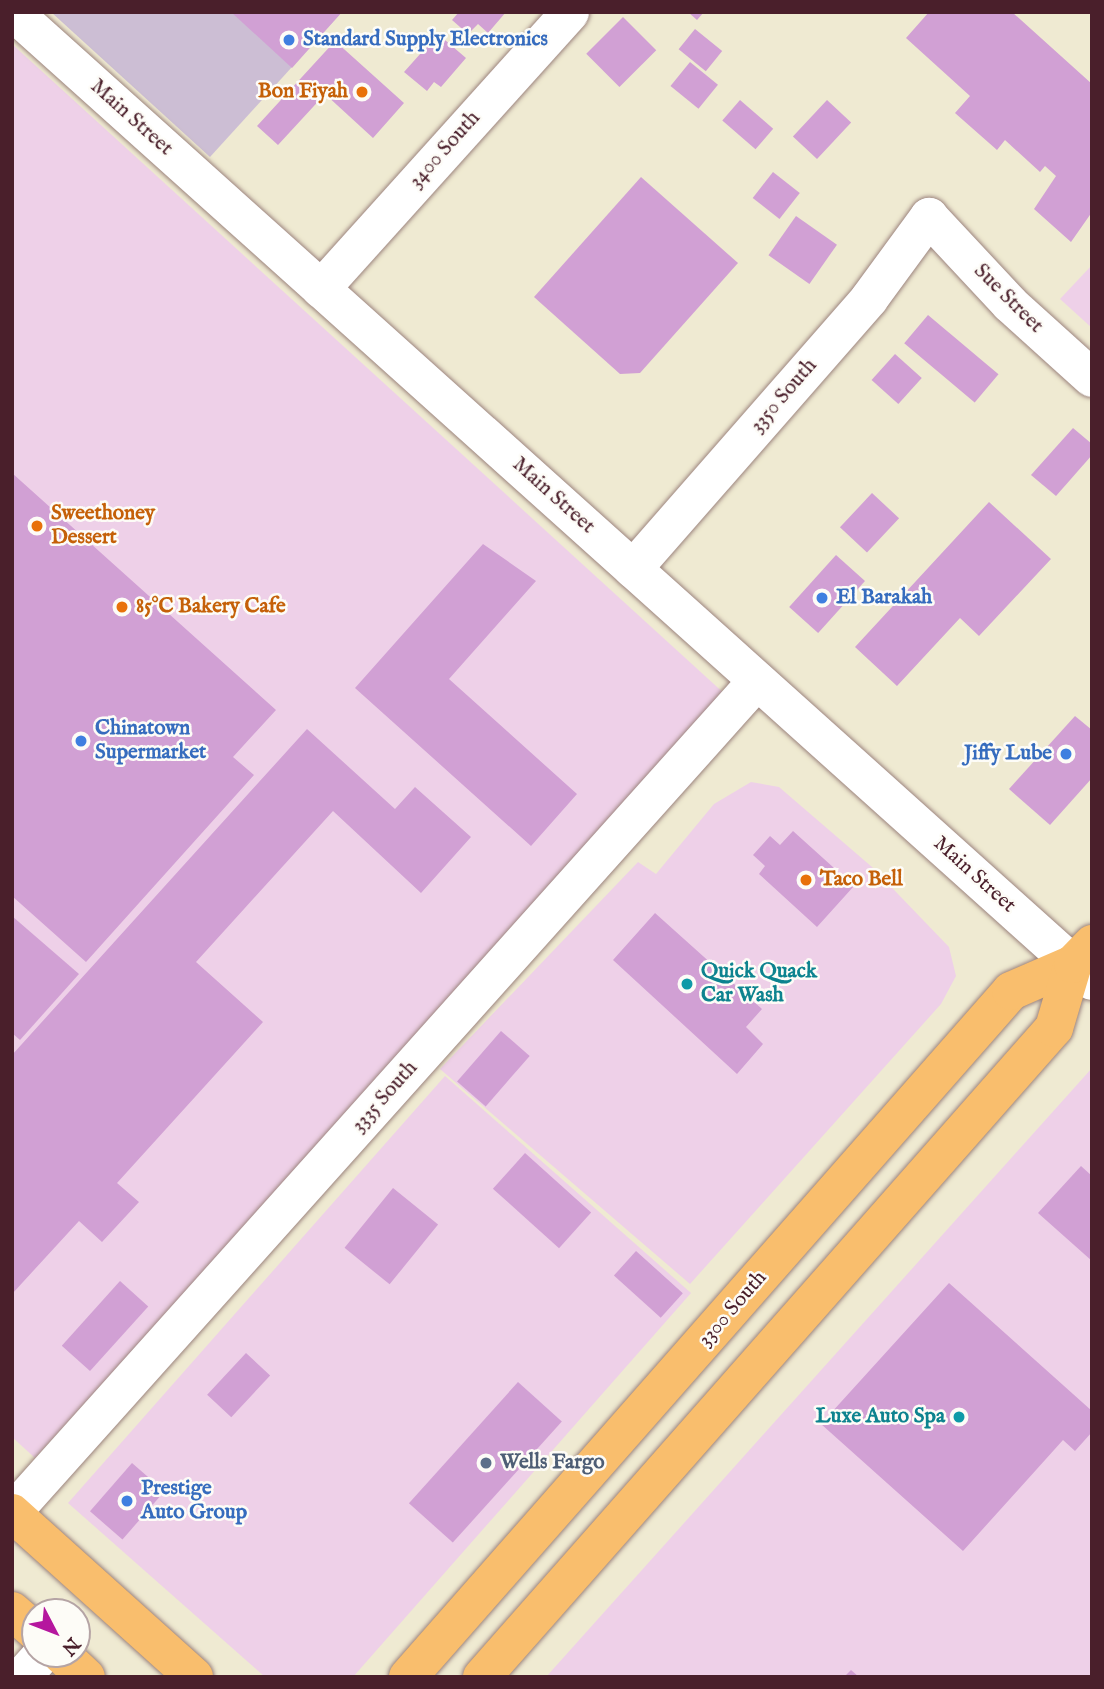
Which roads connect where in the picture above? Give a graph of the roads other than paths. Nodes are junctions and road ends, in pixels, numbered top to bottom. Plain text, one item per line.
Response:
1 (13, 12) edge
2 (570, 12) edge
3 (929, 217) joint
4 (321, 289) junction
5 (1092, 378) edge
6 (633, 569) junction
7 (757, 681) junction
8 (1086, 963) edge
9 (12, 1513) edge
10 (194, 1677) edge
11 (408, 1677) edge
12 (482, 1677) edge

1 - 4 street, Main Street
2 - 4 street, 3400 South
3 - 5 street, Sue Street
3 - 6 street, 3350 South
4 - 6 street, Main Street
6 - 7 street, Main Street
7 - 8 street, Main Street
7 - 9 street, 3335 South
8 - 11 main road, 3300 South
8 - 12 main road
9 - 10 main road

